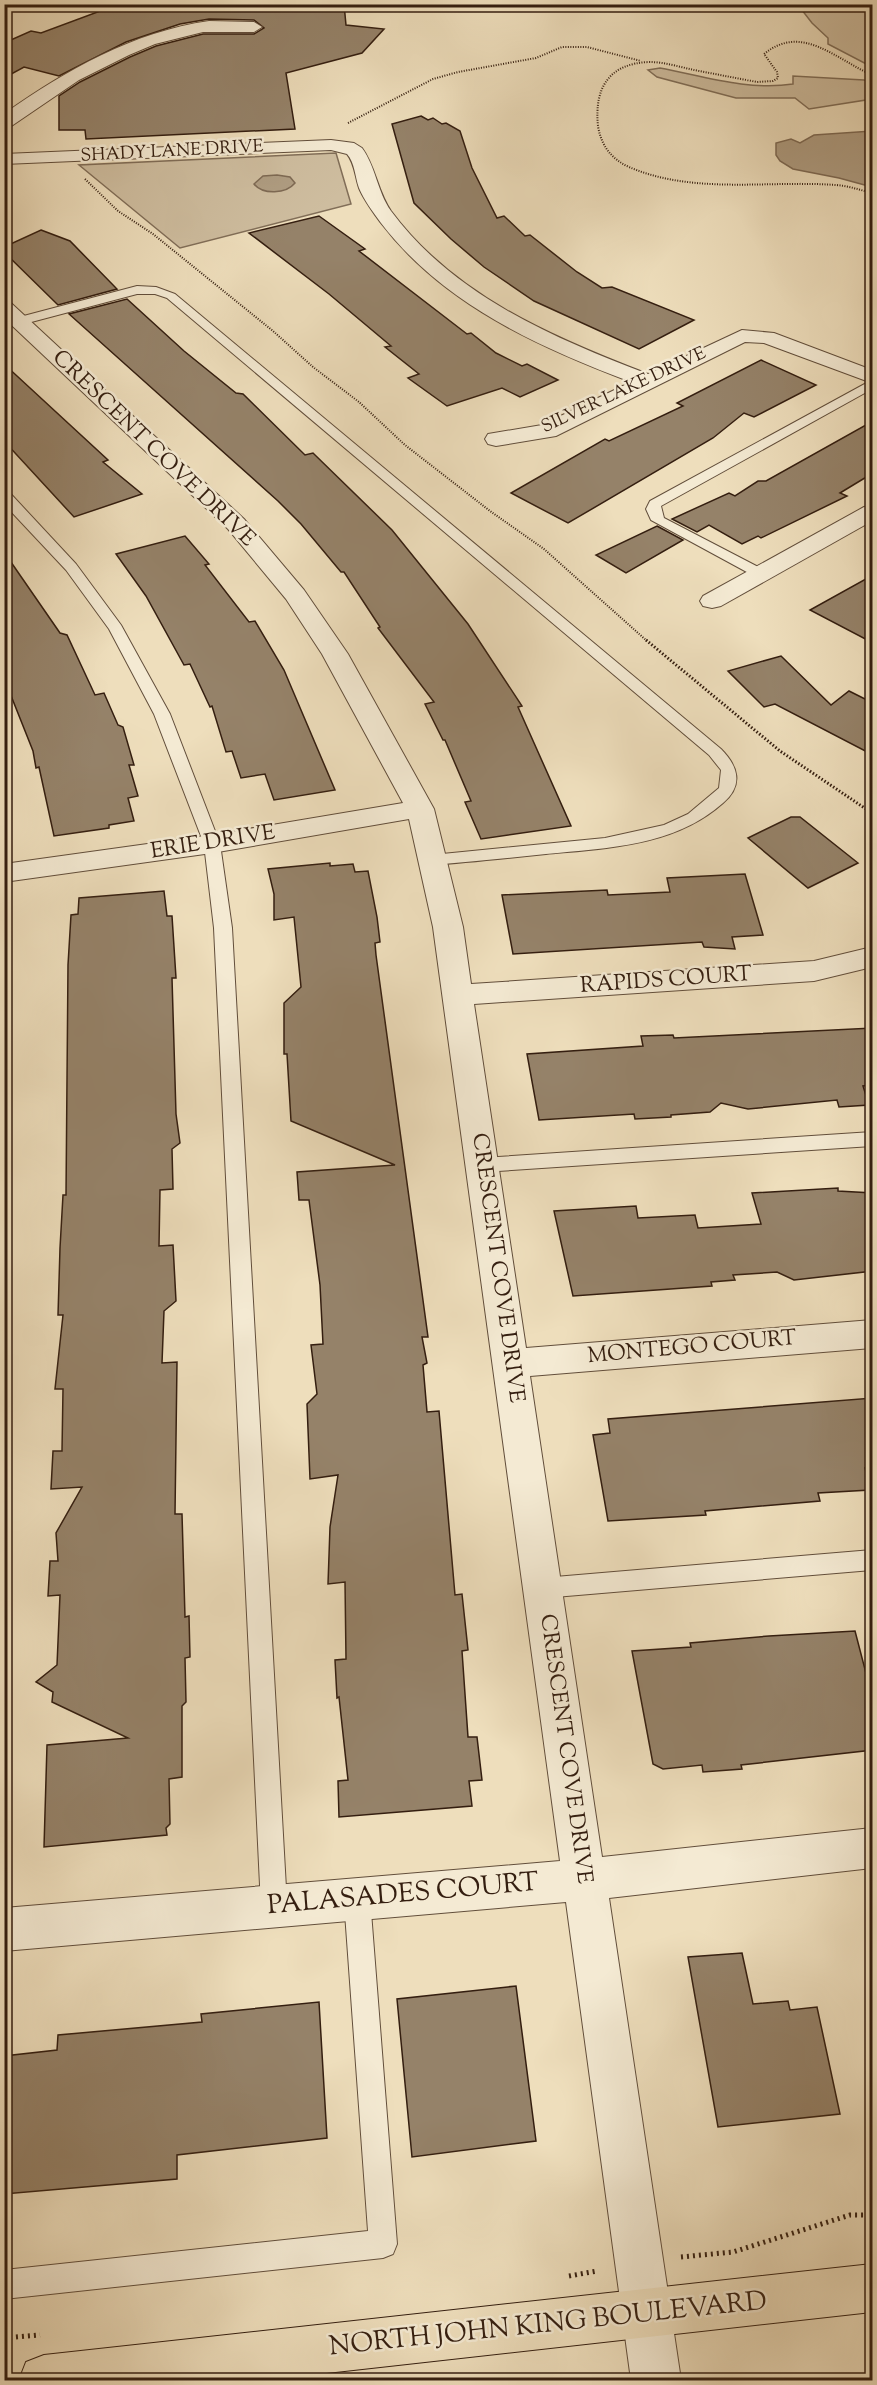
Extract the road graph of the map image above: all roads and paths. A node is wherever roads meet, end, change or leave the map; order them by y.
1 (254, 27) dead end
2 (645, 62) junction
3 (873, 75) edge
4 (4, 123) edge
5 (341, 136) junction
6 (66, 157) junction
7 (4, 159) edge
8 (873, 193) edge
9 (12, 314) edge
10 (873, 377) edge
11 (649, 382) junction
12 (873, 384) edge
13 (496, 440) dead end
14 (4, 495) edge
15 (873, 512) edge
16 (761, 574) junction
17 (712, 601) dead end
18 (420, 809) junction
19 (873, 813) edge
20 (212, 844) junction
21 (432, 860) junction
22 (4, 873) edge
23 (873, 957) edge
24 (458, 995) junction
25 (873, 1139) edge
26 (482, 1165) junction
27 (873, 1334) edge
28 (511, 1363) junction
29 (873, 1560) edge
30 (543, 1588) junction
31 (873, 1848) edge
32 (583, 1880) junction
33 (357, 1899) junction
34 (274, 1906) junction
35 (4, 1930) edge
36 (873, 2215) edge
37 (638, 2263) junction
38 (565, 2277) dead end
39 (4, 2285) edge
40 (873, 2288) edge
41 (646, 2314) junction
42 (52, 2333) dead end
43 (4, 2338) edge
44 (44, 2380) edge
45 (656, 2380) edge

1 - 4 street
2 - 3 path
2 - 5 path
2 - 8 path
5 - 6 street, SHADY LANE DRIVE
5 - 11 street
6 - 7 street, SHADY LANE DRIVE
6 - 19 path
9 - 18 street, CRESCENT COVE DRIVE
9 - 21 lane
10 - 11 street, SILVER LAKE DRIVE
11 - 13 street, SILVER LAKE DRIVE
12 - 16 lane
14 - 20 lane
15 - 16 street
16 - 17 street
18 - 20 street, ERIE DRIVE
18 - 21 street, CRESCENT COVE DRIVE
20 - 22 street, ERIE DRIVE
20 - 34 lane
21 - 24 street, CRESCENT COVE DRIVE
23 - 24 street, RAPIDS COURT
24 - 26 street, CRESCENT COVE DRIVE
25 - 26 lane
26 - 28 street, CRESCENT COVE DRIVE
27 - 28 street, MONTEGO COURT
28 - 30 street, CRESCENT COVE DRIVE
29 - 30 lane
30 - 32 street, CRESCENT COVE DRIVE
31 - 32 street, PALASADES COURT
32 - 33 street, PALASADES COURT
32 - 37 street, CRESCENT COVE DRIVE
33 - 34 street, PALASADES COURT
33 - 39 lane
34 - 35 street, PALASADES COURT
36 - 37 path
37 - 38 path
37 - 41 street, CRESCENT COVE DRIVE
40 - 41 main road, NORTH JOHN KING BOULEVARD
41 - 44 main road, NORTH JOHN KING BOULEVARD
41 - 45 street, CRESCENT COVE DRIVE
42 - 43 path

